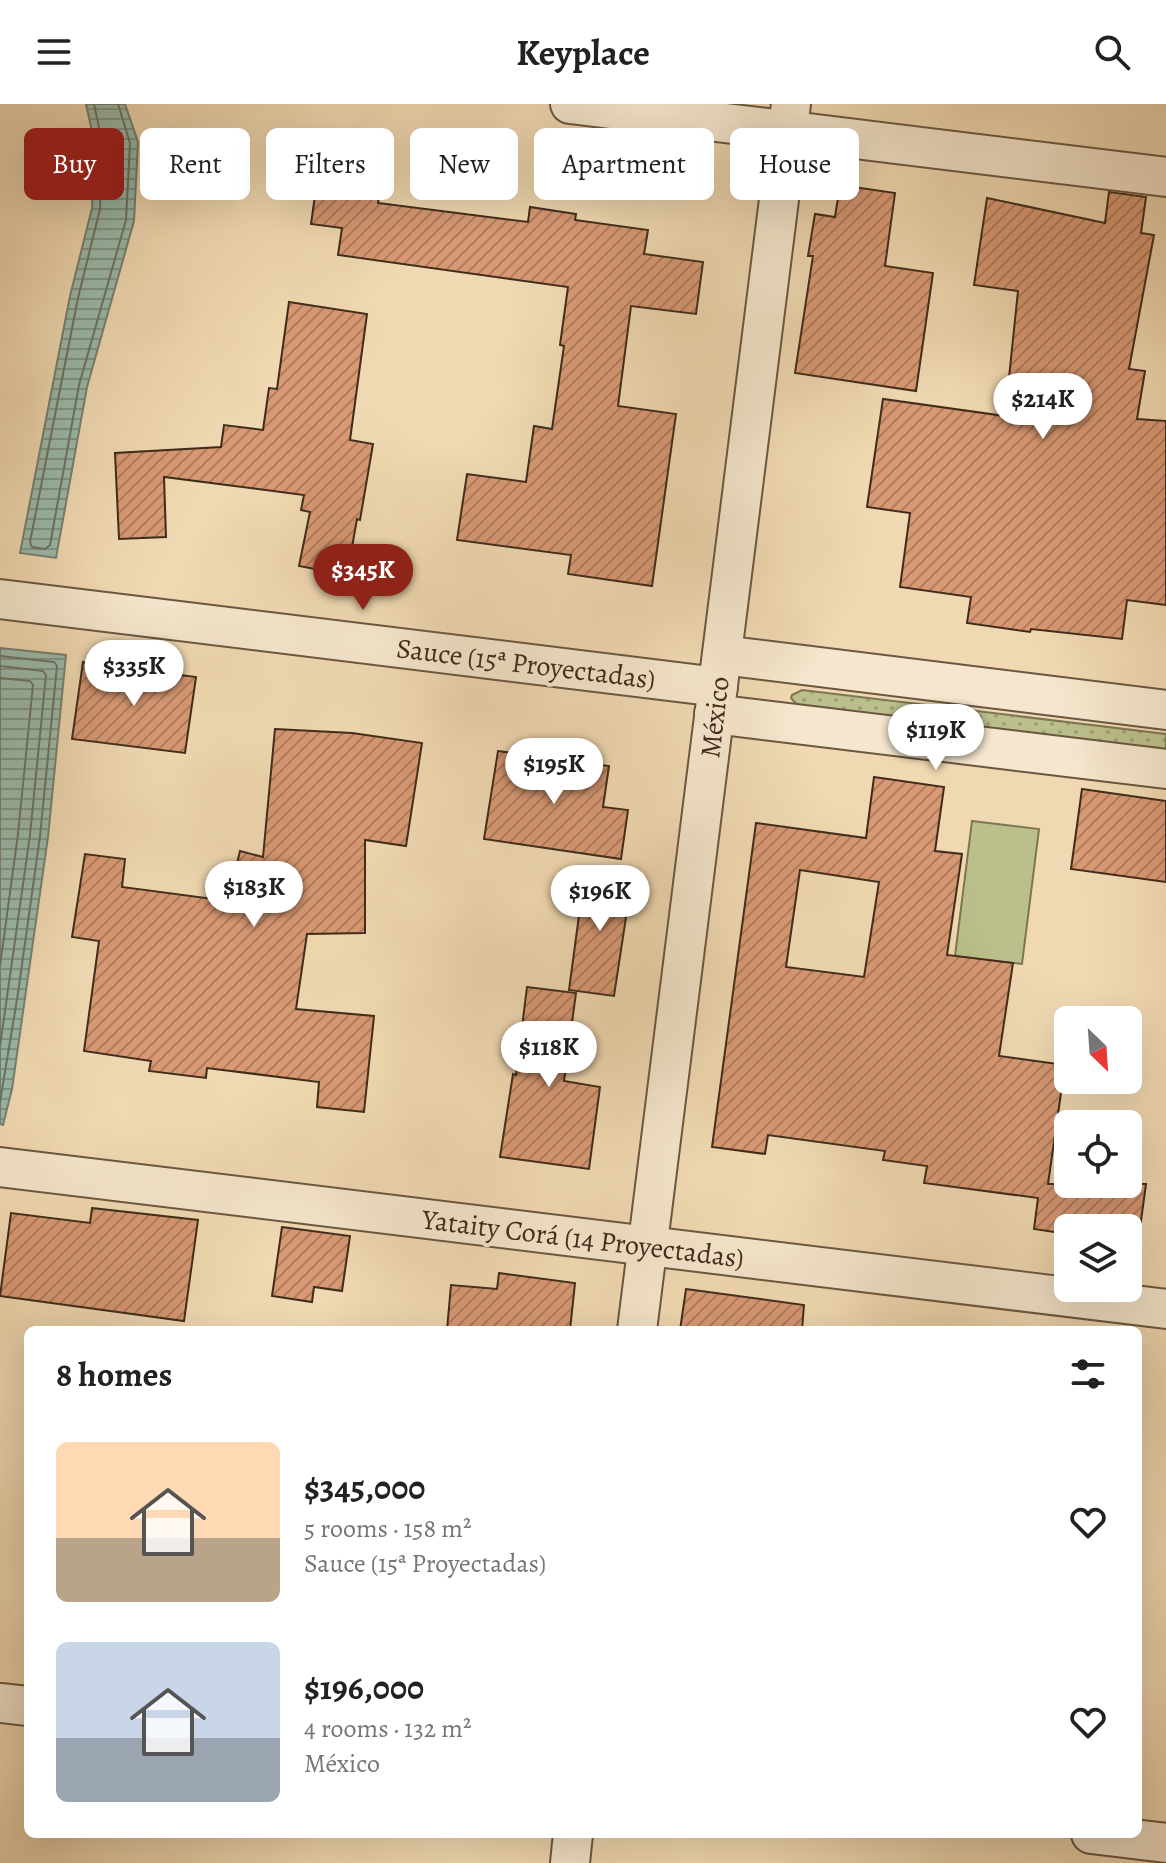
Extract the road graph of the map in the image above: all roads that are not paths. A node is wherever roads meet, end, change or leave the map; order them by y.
1 (570, 104) edge
2 (789, 117) edge
3 (1166, 177) edge
4 (0, 599) edge
5 (718, 685) junction
6 (1166, 710) edge
7 (1166, 769) edge
8 (0, 1167) edge
9 (648, 1246) junction
10 (1166, 1309) edge
11 (638, 1326) edge
12 (0, 1703) edge
13 (24, 1706) edge
14 (573, 1838) edge
15 (1124, 1838) edge
16 (1166, 1843) edge
17 (570, 1863) edge

1 - 2 street
2 - 3 street
2 - 5 street, México
4 - 5 street, Sauce (15ª Proyectadas)
5 - 6 street, Sauce (15ª Proyectadas)
5 - 7 street, Sauce (15ª Proyectadas)
5 - 9 street, México
8 - 9 street, Yataity Corá (14 Proyectadas)
9 - 10 street, Yataity Corá (14 Proyectadas)
9 - 11 street, México
12 - 13 street
14 - 17 street
15 - 16 street

